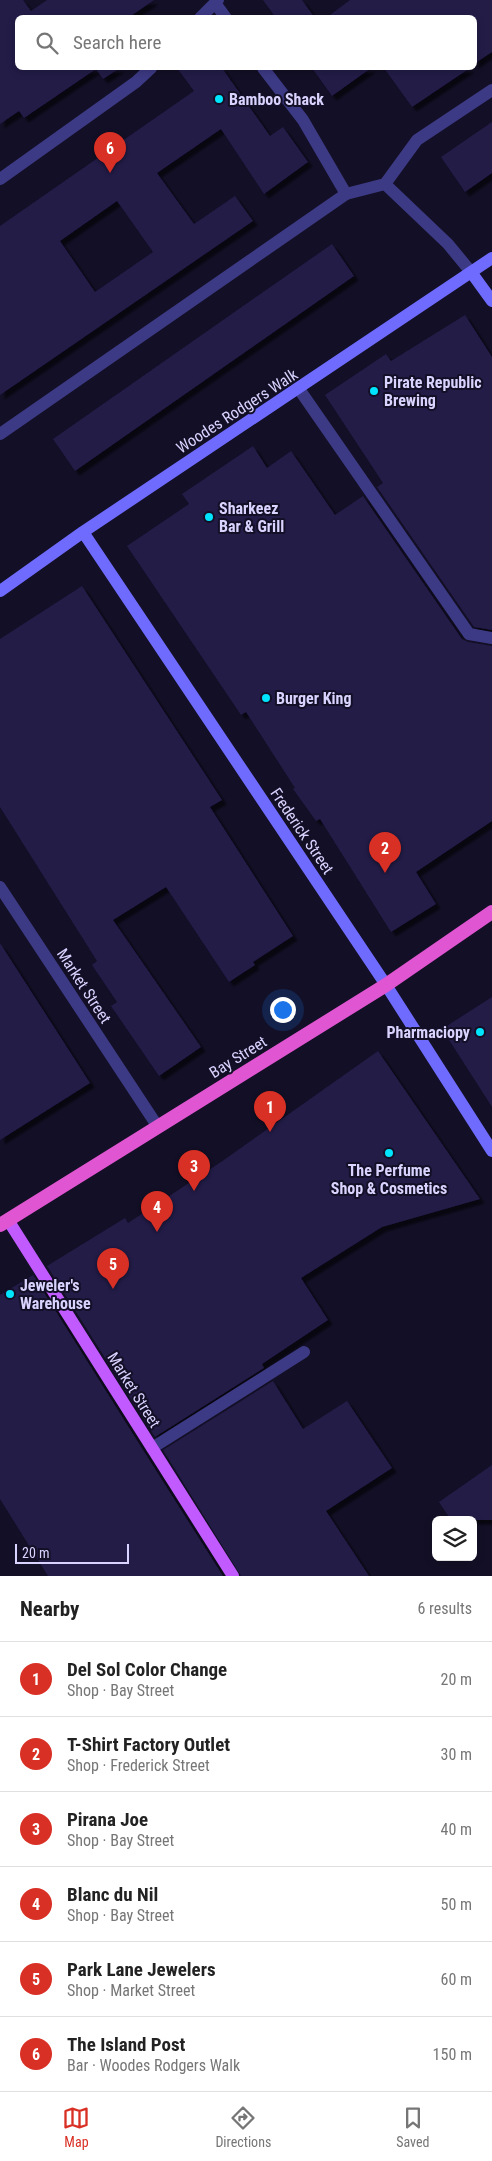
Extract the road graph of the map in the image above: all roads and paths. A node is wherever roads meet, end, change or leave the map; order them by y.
1 (216, 2) edge
2 (203, 15) edge
3 (224, 15) edge
4 (149, 70) edge
5 (265, 70) edge
6 (492, 90) edge
7 (0, 179) edge
8 (385, 184) junction
9 (346, 194) junction
10 (492, 258) edge
11 (471, 272) junction
12 (492, 301) edge
13 (299, 389) junction
14 (0, 434) edge
15 (83, 532) junction
16 (0, 591) edge
17 (492, 638) edge
18 (0, 887) edge
19 (492, 912) edge
20 (386, 986) junction
21 (158, 1127) junction
22 (492, 1151) edge
23 (4, 1223) edge
24 (304, 1352) dead end
25 (152, 1448) junction
26 (233, 1576) edge

1 - 2 street
1 - 3 street
4 - 7 street
5 - 9 street
6 - 8 street
8 - 9 street
8 - 11 street
9 - 14 street
10 - 11 main road, Woodes Rodgers Walk
11 - 12 main road
11 - 13 main road, Woodes Rodgers Walk
13 - 15 main road, Woodes Rodgers Walk
13 - 17 street
15 - 16 main road, Woodes Rodgers Walk
15 - 20 main road, Frederick Street
18 - 21 street, Market Street
19 - 20 highway, Bay Street
20 - 21 highway, Bay Street
20 - 22 main road, Frederick Street
21 - 23 highway, Bay Street
23 - 25 main road, Market Street
24 - 25 street
25 - 26 main road, Market Street

